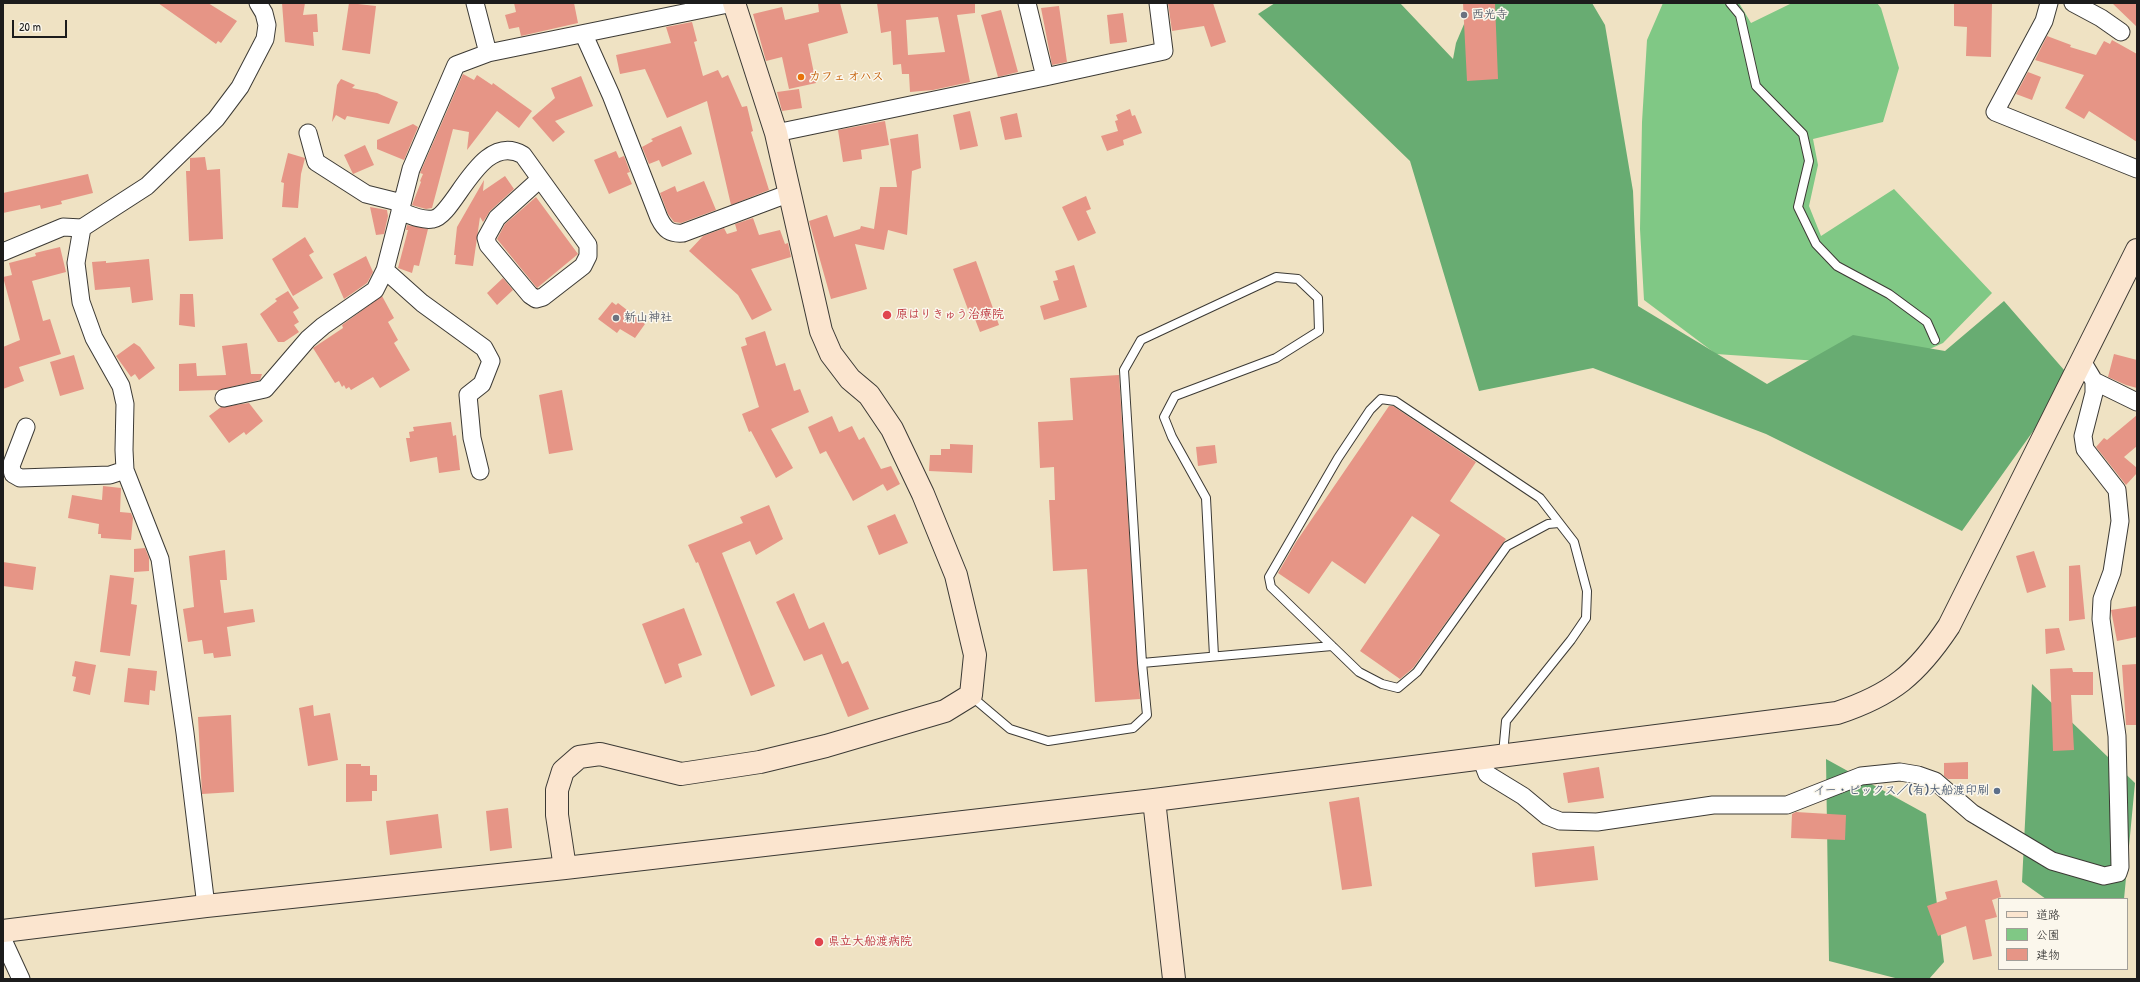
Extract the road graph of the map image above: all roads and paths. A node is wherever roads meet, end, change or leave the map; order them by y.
1 (258, 3) edge
2 (475, 3) edge
3 (733, 3) edge
4 (1026, 3) edge
5 (1158, 3) edge
6 (1730, 3) edge
7 (2049, 3) edge
8 (2073, 3) edge
9 (2121, 32) dead end
10 (584, 35) junction
11 (488, 53) junction
12 (1045, 77) junction
13 (308, 132) dead end
14 (776, 133) junction
15 (2137, 169) edge
16 (540, 179) junction
17 (790, 193) junction
18 (401, 207) junction
19 (82, 228) junction
20 (2137, 250) edge
21 (3, 252) edge
22 (385, 270) junction
23 (1935, 340) dead end
24 (2082, 361) junction
25 (2094, 381) junction
26 (224, 398) dead end
27 (2137, 402) edge
28 (26, 427) dead end
29 (125, 470) junction
30 (480, 471) dead end
31 (1559, 523) junction
32 (1332, 646) junction
33 (1214, 656) junction
34 (1142, 663) junction
35 (971, 695) junction
36 (1492, 756) junction
37 (1154, 800) junction
38 (565, 868) junction
39 (206, 906) junction
40 (3, 931) edge
41 (3, 940) edge
42 (21, 979) edge
43 (1174, 979) edge

1 - 19 street
2 - 11 street
3 - 10 street
3 - 14 street
4 - 12 street
5 - 12 street
6 - 23 lane
7 - 15 street
8 - 9 street
10 - 11 street
10 - 17 street
11 - 18 street
12 - 14 street
13 - 18 street
14 - 17 street
16 - 16 street
16 - 18 street
17 - 35 street
18 - 22 street
19 - 21 street
19 - 29 street
20 - 24 street
22 - 26 street
22 - 30 street
24 - 25 street
24 - 36 street
25 - 27 street
25 - 36 street
28 - 29 street
29 - 39 street
31 - 32 lane
31 - 32 lane
31 - 36 lane
32 - 33 lane
33 - 34 lane
33 - 34 lane
34 - 35 lane
35 - 38 street
36 - 37 street
37 - 38 street
37 - 43 street
38 - 39 street
39 - 40 street
41 - 42 street

